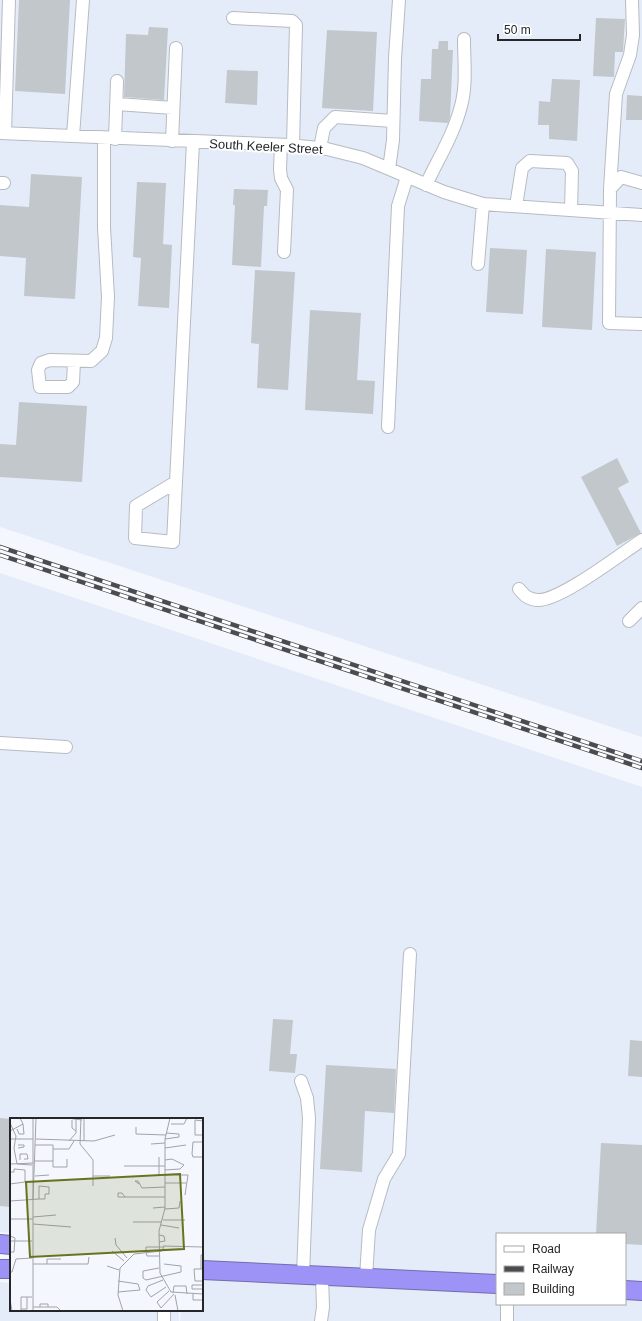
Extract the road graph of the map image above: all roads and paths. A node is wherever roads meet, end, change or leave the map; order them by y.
1 (9, 0) edge
2 (83, 0) edge
3 (399, 0) edge
4 (632, 0) edge
5 (233, 18) dead end
6 (464, 39) dead end
7 (176, 48) dead end
8 (118, 81) dead end
9 (117, 104) junction
10 (173, 108) junction
11 (393, 121) junction
12 (2, 133) edge
13 (73, 136) junction
14 (110, 138) junction
15 (172, 141) junction
16 (193, 142) junction
17 (287, 145) junction
18 (320, 148) junction
19 (389, 169) junction
20 (407, 177) junction
21 (642, 183) edge
22 (426, 185) junction
23 (610, 189) junction
24 (484, 204) junction
25 (516, 206) junction
26 (571, 210) junction
27 (610, 212) junction
28 (642, 215) edge
29 (284, 252) dead end
30 (478, 264) dead end
31 (642, 324) edge
32 (74, 362) dead end
33 (388, 427) dead end
34 (176, 482) junction
35 (642, 540) edge
36 (520, 589) dead end
37 (642, 608) edge
38 (629, 621) dead end
39 (0, 743) edge
40 (66, 747) dead end
41 (410, 954) dead end
42 (301, 1081) dead end
43 (0, 1244) edge
44 (10, 1245) edge
45 (0, 1269) edge
46 (10, 1270) edge
47 (203, 1270) edge
48 (302, 1275) junction
49 (322, 1276) junction
50 (366, 1277) junction
51 (496, 1284) edge
52 (626, 1290) edge
53 (642, 1291) edge
54 (508, 1305) edge
55 (321, 1321) edge
56 (507, 1321) edge

1 - 12 street
2 - 13 street
3 - 11 street
4 - 23 street
5 - 17 street
6 - 22 street
7 - 10 street
8 - 9 street
9 - 10 street
9 - 14 street
10 - 15 street
11 - 18 street
11 - 19 street
12 - 13 street, South Keeler Street
13 - 14 street, South Keeler Street
14 - 15 street, South Keeler Street
14 - 32 street
15 - 16 street, South Keeler Street
16 - 17 street, South Keeler Street
16 - 34 street
17 - 18 street, South Keeler Street
17 - 29 street
18 - 19 street, South Keeler Street
19 - 20 street, South Keeler Street
20 - 22 street, South Keeler Street
20 - 33 street
21 - 23 street
22 - 24 street, South Keeler Street
23 - 27 street
24 - 25 street, South Keeler Street
24 - 30 street
25 - 26 street, South Keeler Street
25 - 26 street
26 - 27 street, South Keeler Street
27 - 28 street, South Keeler Street
27 - 31 street
34 - 34 street
35 - 36 street
37 - 38 street
39 - 40 street
41 - 50 street
42 - 48 street
43 - 44 highway
45 - 46 highway
47 - 48 highway
48 - 49 highway
49 - 50 highway
49 - 55 street
50 - 51 highway
52 - 53 highway
54 - 56 street

